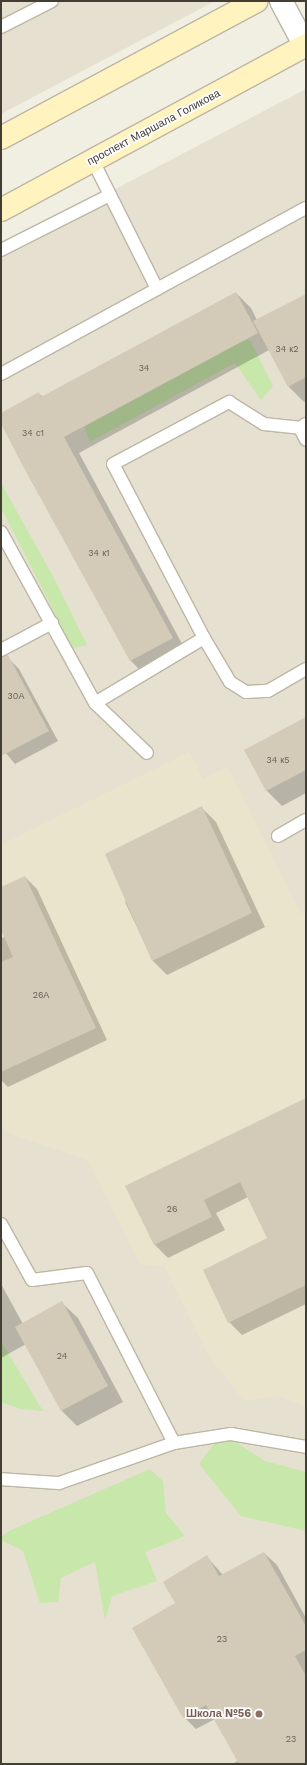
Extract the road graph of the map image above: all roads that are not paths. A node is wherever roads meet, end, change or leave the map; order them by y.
1 (52, 1) edge
2 (257, 1) edge
3 (281, 1) edge
4 (1, 27) edge
5 (305, 46) edge
6 (1, 138) edge
7 (93, 161) junction
8 (110, 195) junction
9 (306, 208) edge
10 (1, 210) edge
11 (1, 250) edge
12 (157, 289) junction
13 (1, 374) edge
14 (303, 426) edge
15 (306, 440) edge
16 (1, 532) edge
17 (52, 623) junction
18 (204, 638) junction
19 (1, 650) edge
20 (306, 669) edge
21 (95, 703) junction
22 (147, 753) dead end
23 (306, 820) edge
24 (278, 836) dead end
25 (1, 1224) edge
26 (174, 1442) junction
27 (306, 1447) edge
28 (1, 1479) edge

1 - 4 lane
2 - 6 main road
3 - 5 street
5 - 7 main road, проспект Маршала Голикова
7 - 8 lane
7 - 10 main road, проспект Маршала Голикова
8 - 11 lane
8 - 12 lane
9 - 12 lane
12 - 13 lane
14 - 15 lane
14 - 18 lane
16 - 17 lane
17 - 19 lane
17 - 21 lane
18 - 20 lane
18 - 21 lane
21 - 22 lane
23 - 24 lane
25 - 26 lane
26 - 27 lane
26 - 28 lane

